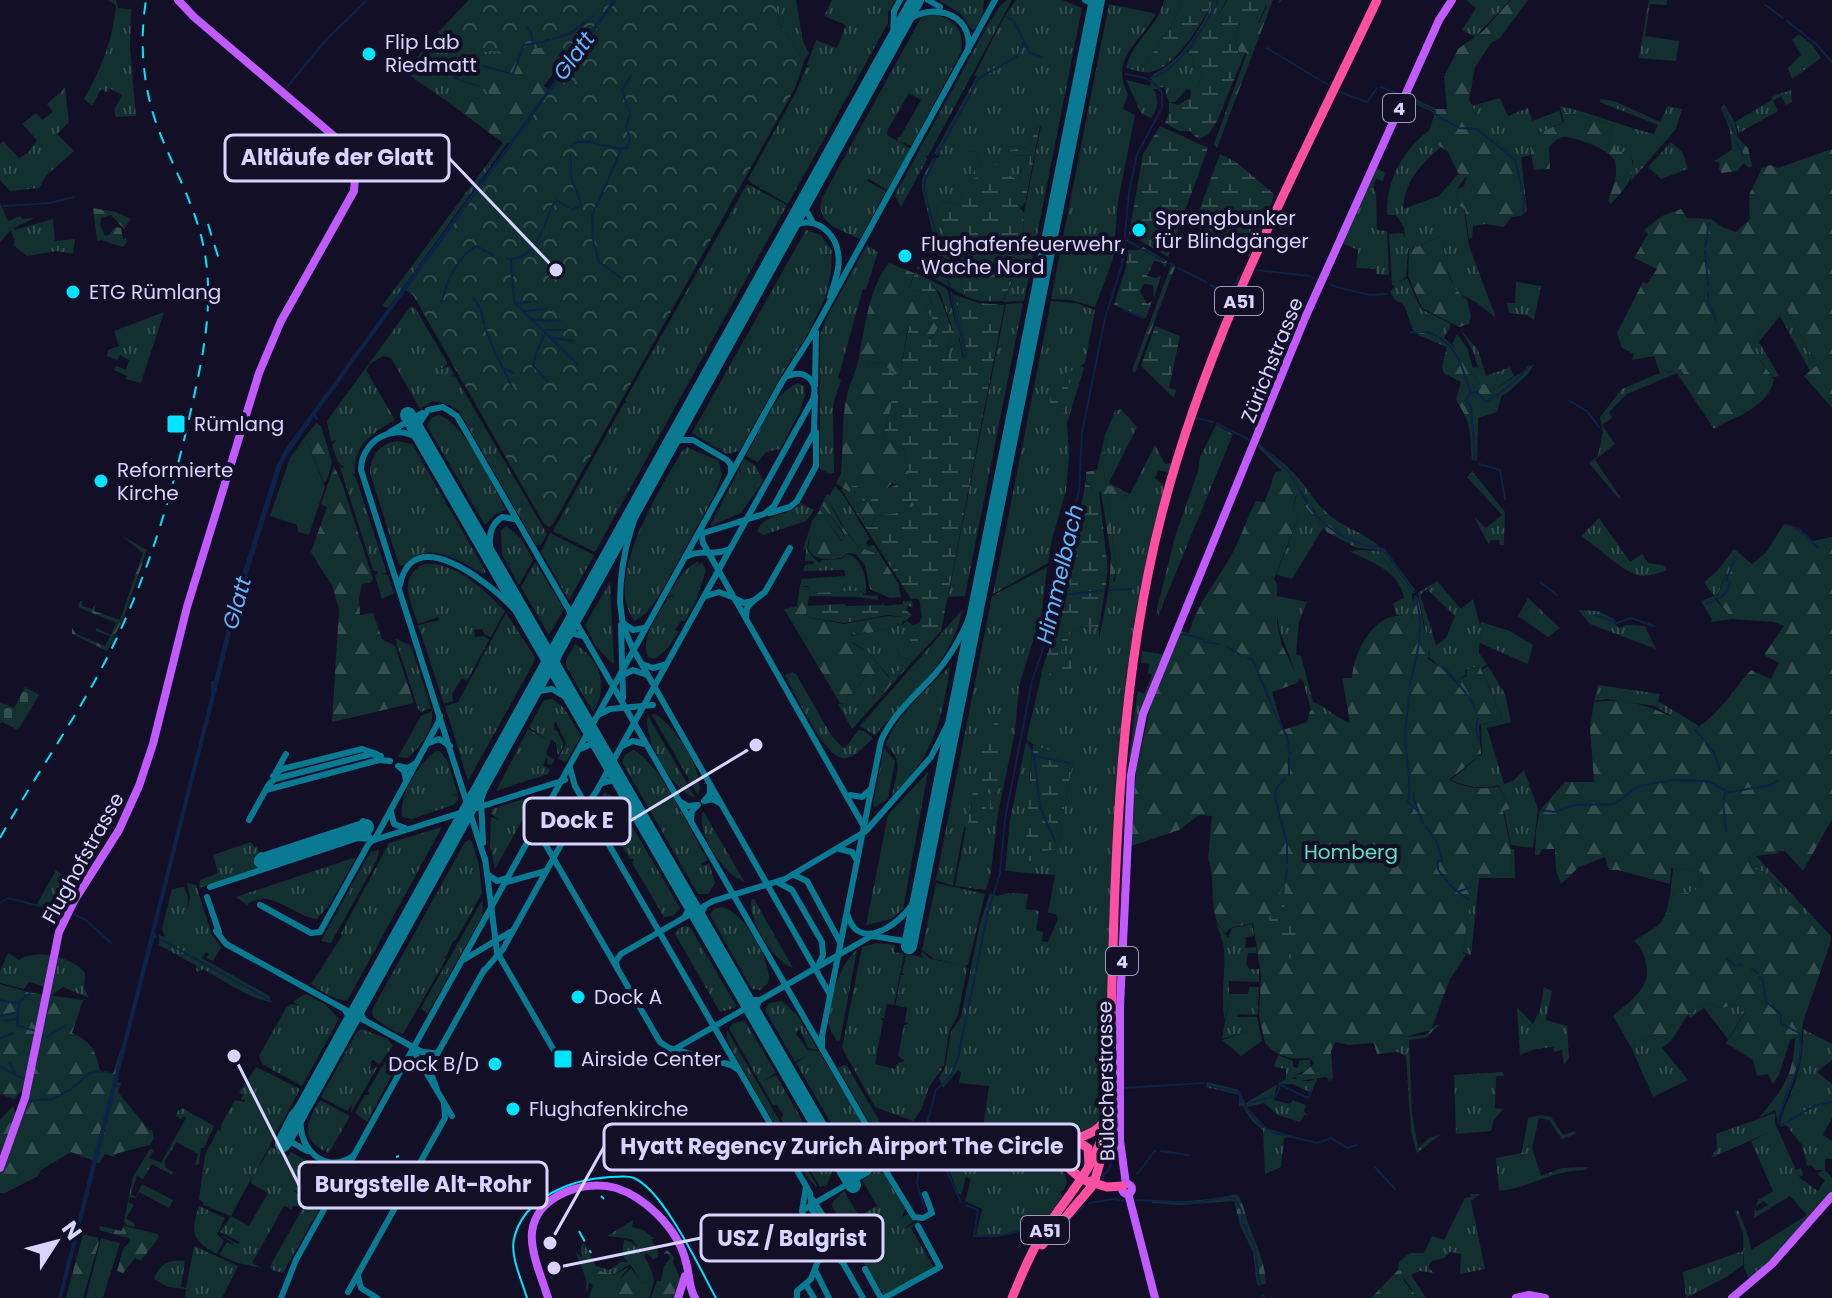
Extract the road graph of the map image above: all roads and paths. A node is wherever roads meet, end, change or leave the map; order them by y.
1 (178, 0) edge
2 (1378, 0) edge
3 (1452, 0) edge
4 (1138, 738) joint
5 (1110, 1102) junction
6 (0, 1168) edge
7 (1087, 1179) junction
8 (1125, 1189) junction
9 (1832, 1196) edge
10 (1033, 1258) junction
11 (685, 1259) junction
12 (548, 1298) edge
13 (678, 1298) edge
14 (695, 1298) edge
15 (1014, 1298) edge
16 (1155, 1298) edge
17 (1516, 1298) edge
18 (1545, 1298) edge
19 (1732, 1298) edge

1 - 6 main road, Flughofstrasse
2 - 5 highway, A51
2 - 5 highway, A51
3 - 4 main road, Zürichstrasse / 4
4 - 8 main road, Bülacherstrasse / 4
5 - 7 highway, A51
5 - 7 highway
5 - 7 highway
5 - 10 highway, A51
7 - 8 highway
7 - 10 highway
7 - 15 highway, A51
8 - 16 main road, Bülacherstrasse / 4
9 - 19 main road
10 - 15 highway, A51
11 - 12 main road
11 - 13 main road
11 - 14 main road
17 - 18 main road

